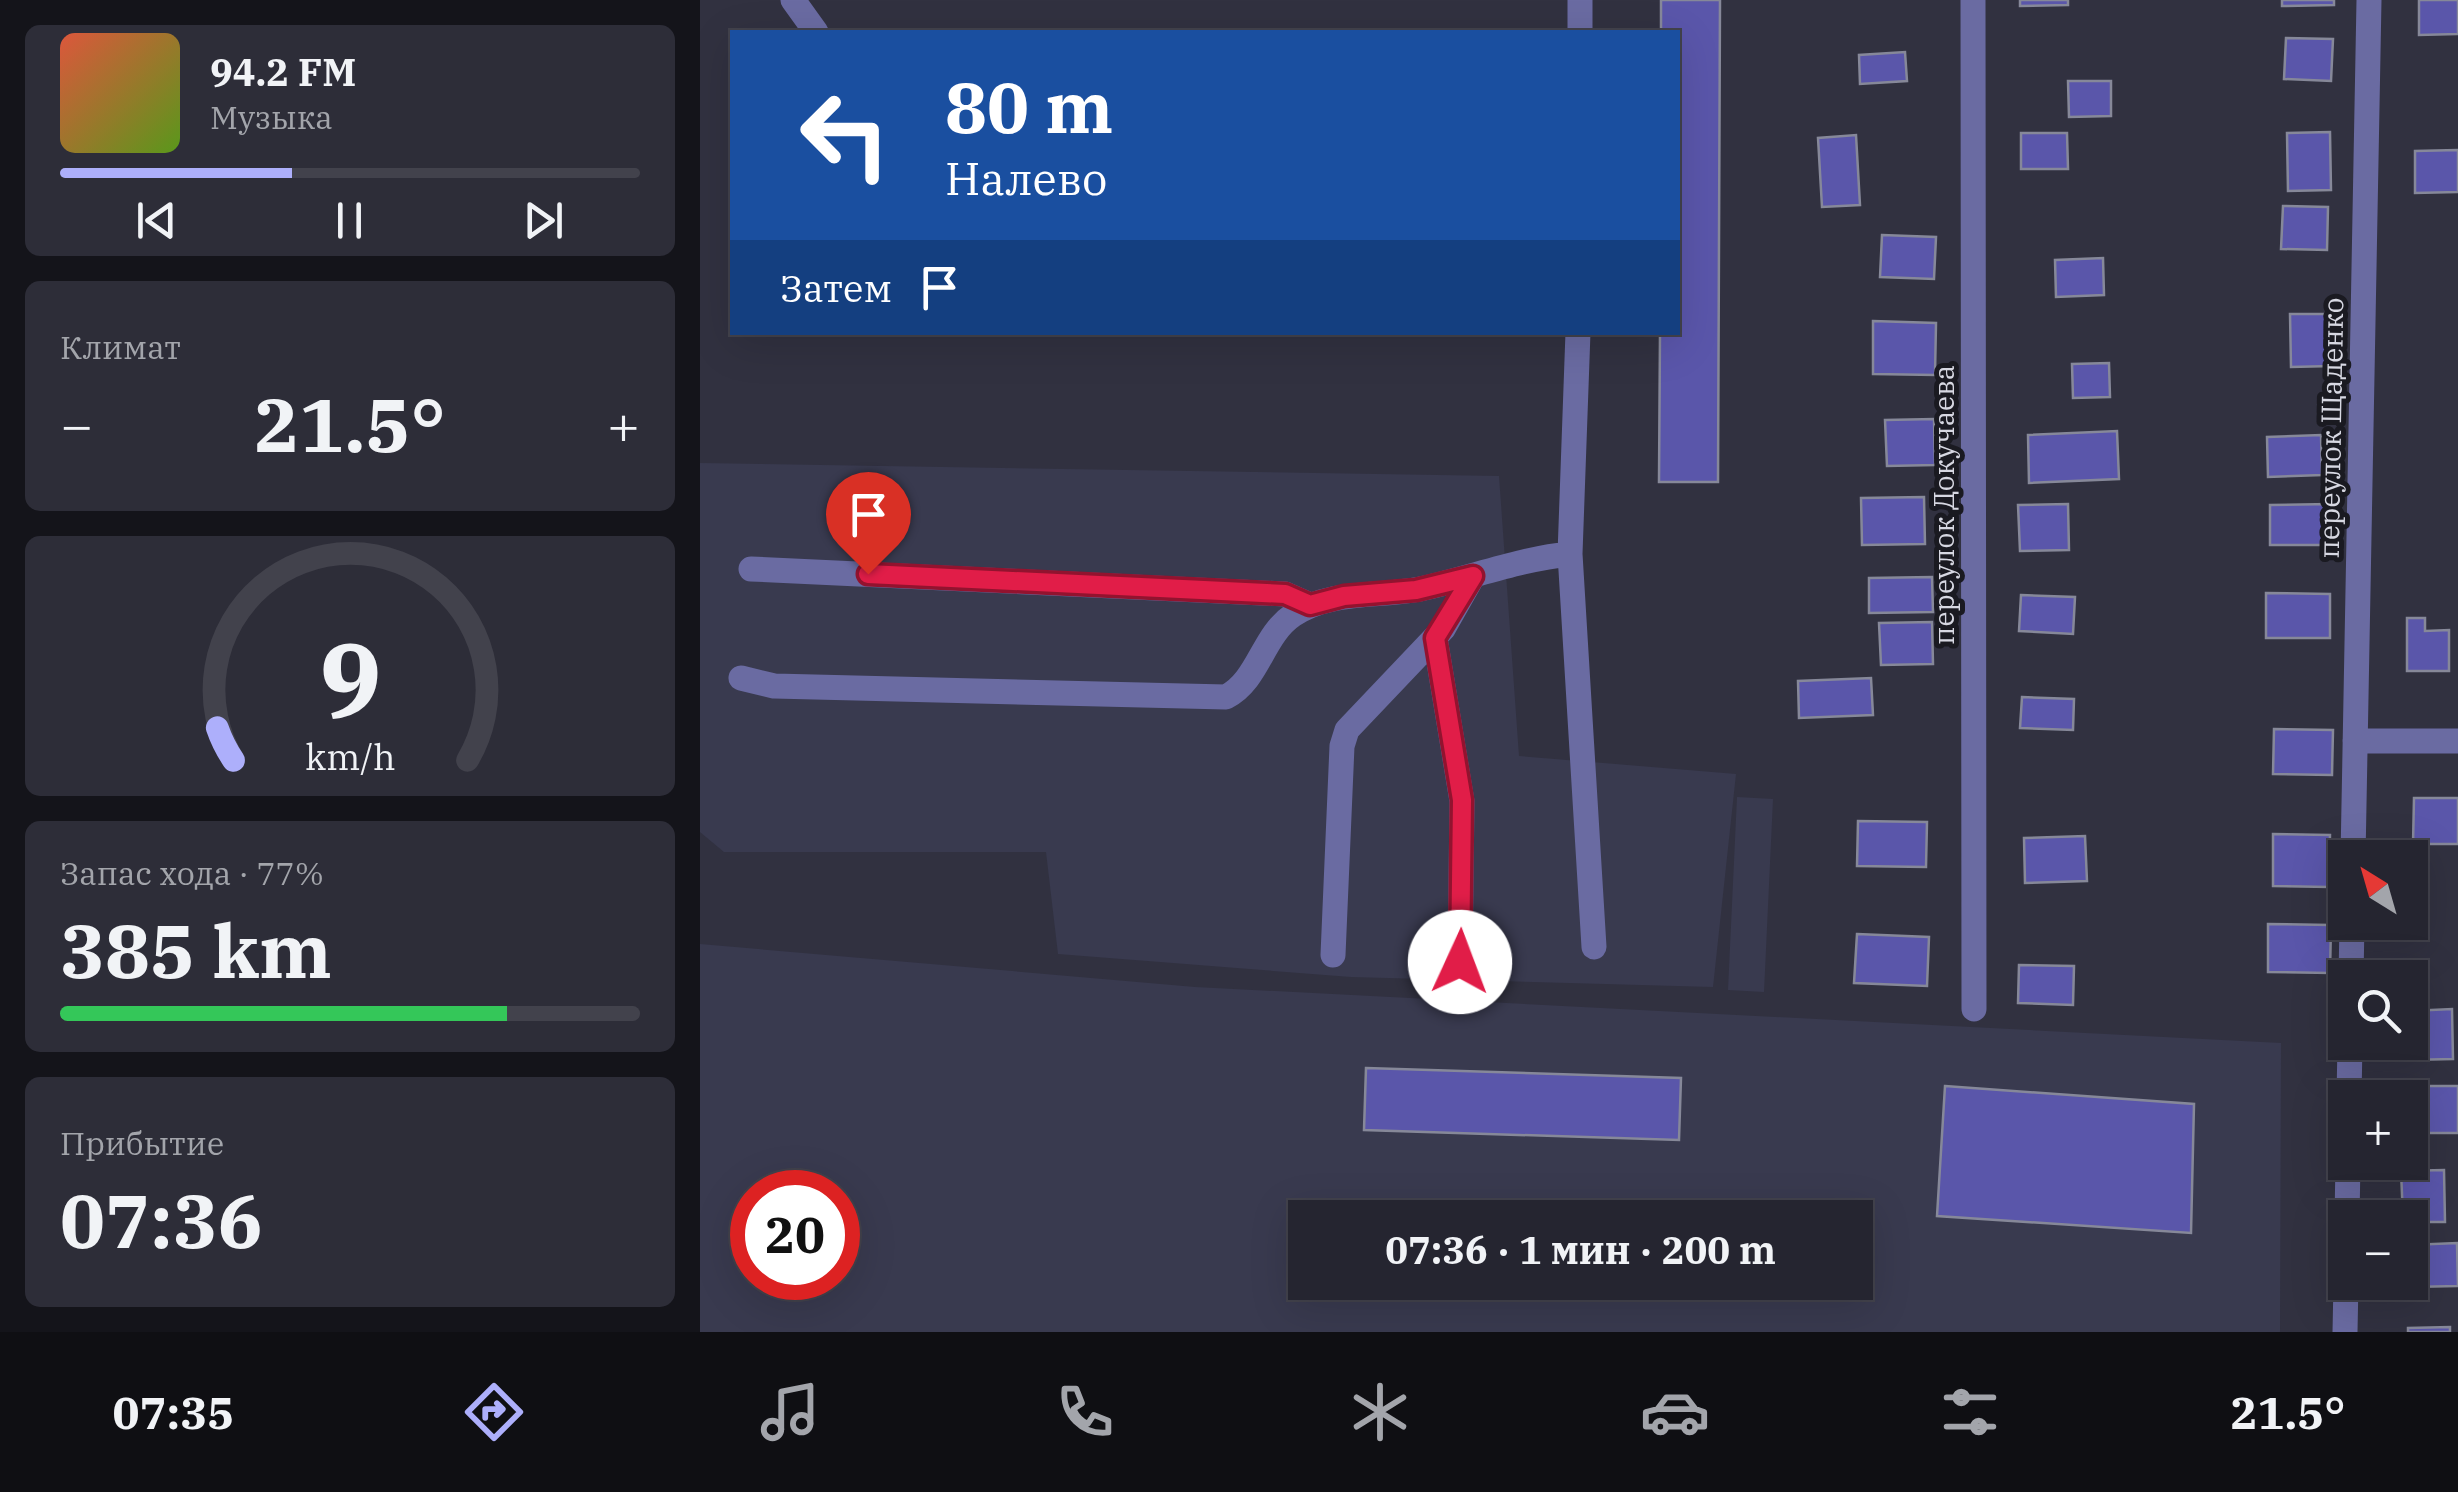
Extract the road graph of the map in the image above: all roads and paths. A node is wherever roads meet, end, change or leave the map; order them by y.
1 (793, 0) edge
2 (1580, 0) edge
3 (1973, 0) edge
4 (2369, 0) edge
5 (815, 30) edge
6 (1580, 30) edge
7 (1578, 335) edge
8 (1570, 554) junction
9 (752, 569) dead end
10 (1473, 576) junction
11 (1310, 605) junction
12 (1435, 638) junction
13 (741, 678) dead end
14 (2458, 741) edge
15 (2356, 742) junction
16 (2354, 840) edge
17 (1594, 947) dead end
18 (1333, 955) dead end
19 (1460, 962) dead end
20 (1974, 1009) dead end
21 (2346, 1300) edge
22 (2345, 1332) edge

1 - 5 street
2 - 6 street
3 - 20 street, переулок Докучаева
4 - 15 street, переулок Щаденко
7 - 8 street
8 - 10 street
8 - 17 street
9 - 11 street
10 - 11 street
10 - 12 street
11 - 13 street
12 - 18 street
12 - 19 street
14 - 15 street
15 - 16 street, переулок Щаденко
21 - 22 street

